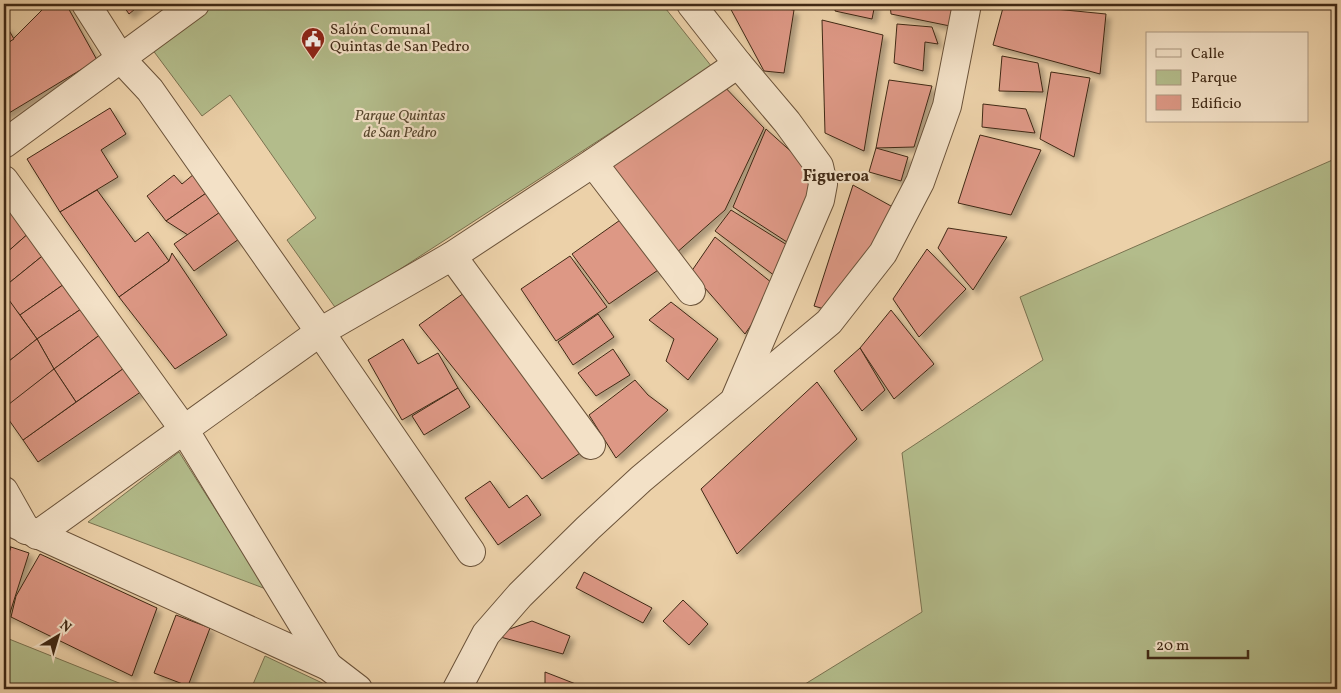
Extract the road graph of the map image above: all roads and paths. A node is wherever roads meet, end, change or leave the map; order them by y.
1 (86, 4) edge
2 (195, 4) edge
3 (691, 4) edge
4 (967, 4) edge
5 (121, 59) junction
6 (738, 64) junction
7 (4, 144) edge
8 (594, 163) junction
9 (4, 180) edge
10 (452, 256) junction
11 (691, 291) dead end
12 (320, 332) junction
13 (734, 402) junction
14 (185, 431) junction
15 (592, 445) dead end
16 (4, 491) edge
17 (22, 528) edge
18 (471, 552) dead end
19 (328, 666) junction
20 (358, 689) edge
21 (457, 689) edge

1 - 5 street
2 - 5 street
3 - 6 street
4 - 13 street
5 - 7 street
5 - 12 street
6 - 8 street
6 - 13 street
8 - 10 street
8 - 11 street
9 - 14 street
10 - 12 street
10 - 15 street
12 - 14 street
12 - 18 street
13 - 21 street
14 - 17 street
14 - 19 street
16 - 17 street
17 - 19 street
19 - 20 street

